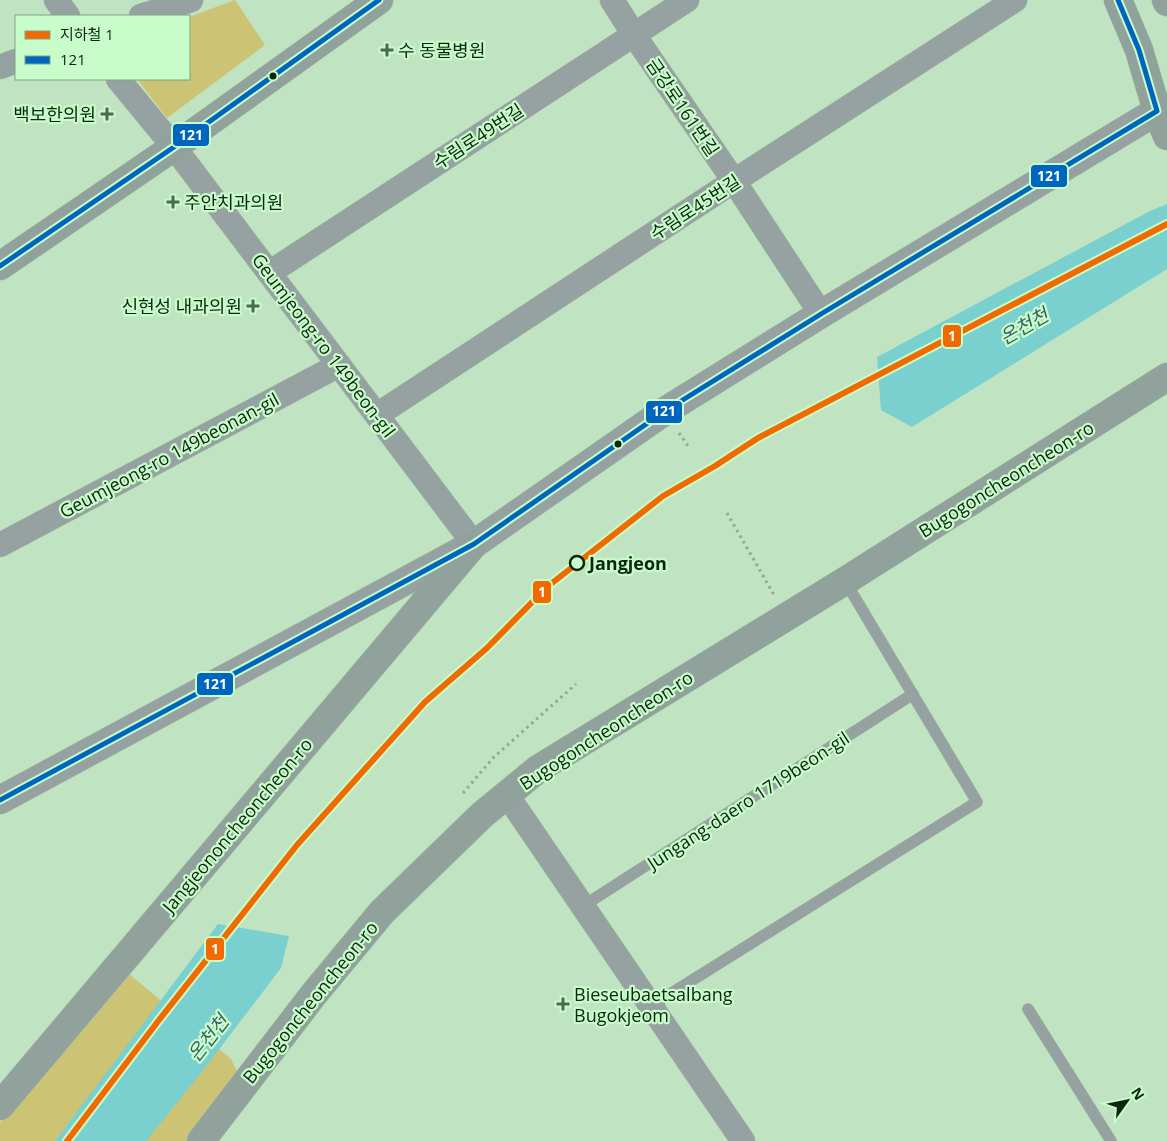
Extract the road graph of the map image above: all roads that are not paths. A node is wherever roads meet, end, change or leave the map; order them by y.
1 (56, 0) edge
2 (191, 0) edge
3 (379, 0) edge
4 (612, 0) edge
5 (687, 0) edge
6 (1015, 0) edge
7 (1118, 0) edge
8 (67, 15) edge
9 (144, 15) edge
10 (634, 35) junction
11 (15, 61) edge
12 (0, 67) edge
13 (119, 80) edge
14 (1162, 108) edge
15 (1167, 136) edge
16 (174, 146) junction
17 (734, 181) junction
18 (0, 266) edge
19 (269, 273) junction
20 (821, 314) junction
21 (339, 365) junction
22 (1167, 376) edge
23 (376, 415) junction
24 (474, 544) junction
25 (0, 546) edge
26 (845, 580) junction
27 (913, 694) junction
28 (507, 795) junction
29 (0, 800) edge
30 (583, 906) junction
31 (651, 1006) junction
32 (1028, 1008) dead end
33 (0, 1106) edge
34 (201, 1141) edge
35 (743, 1141) edge
36 (1111, 1141) edge

1 - 8 street
2 - 9 street
3 - 16 main road
4 - 10 street, 금강로161번길
5 - 10 street, 수림로49번길
6 - 17 street, 수림로45번길
7 - 14 main road
10 - 17 street, 금강로161번길
10 - 19 street, 수림로49번길
11 - 12 street
13 - 16 street, Geumjeong-ro 149beon-gil
14 - 15 main road
14 - 20 street
16 - 18 main road
16 - 19 street, Geumjeong-ro 149beon-gil
17 - 20 street, 금강로161번길
17 - 23 street, 수림로45번길
19 - 21 street, Geumjeong-ro 149beon-gil
20 - 24 street
21 - 23 street, Geumjeong-ro 149beon-gil
21 - 25 street, Geumjeong-ro 149beonan-gil
22 - 26 main road, Bugogoncheoncheon-ro
23 - 24 street, Geumjeong-ro 149beon-gil
24 - 29 street
24 - 33 main road, Jangjeononcheoncheon-ro
26 - 27 lane
26 - 28 main road, Bugogoncheoncheon-ro
27 - 30 lane, Jungang-daero 1719beon-gil
27 - 31 lane
28 - 30 street
28 - 34 main road, Bugogoncheoncheon-ro
30 - 31 street
31 - 35 street
32 - 36 lane

